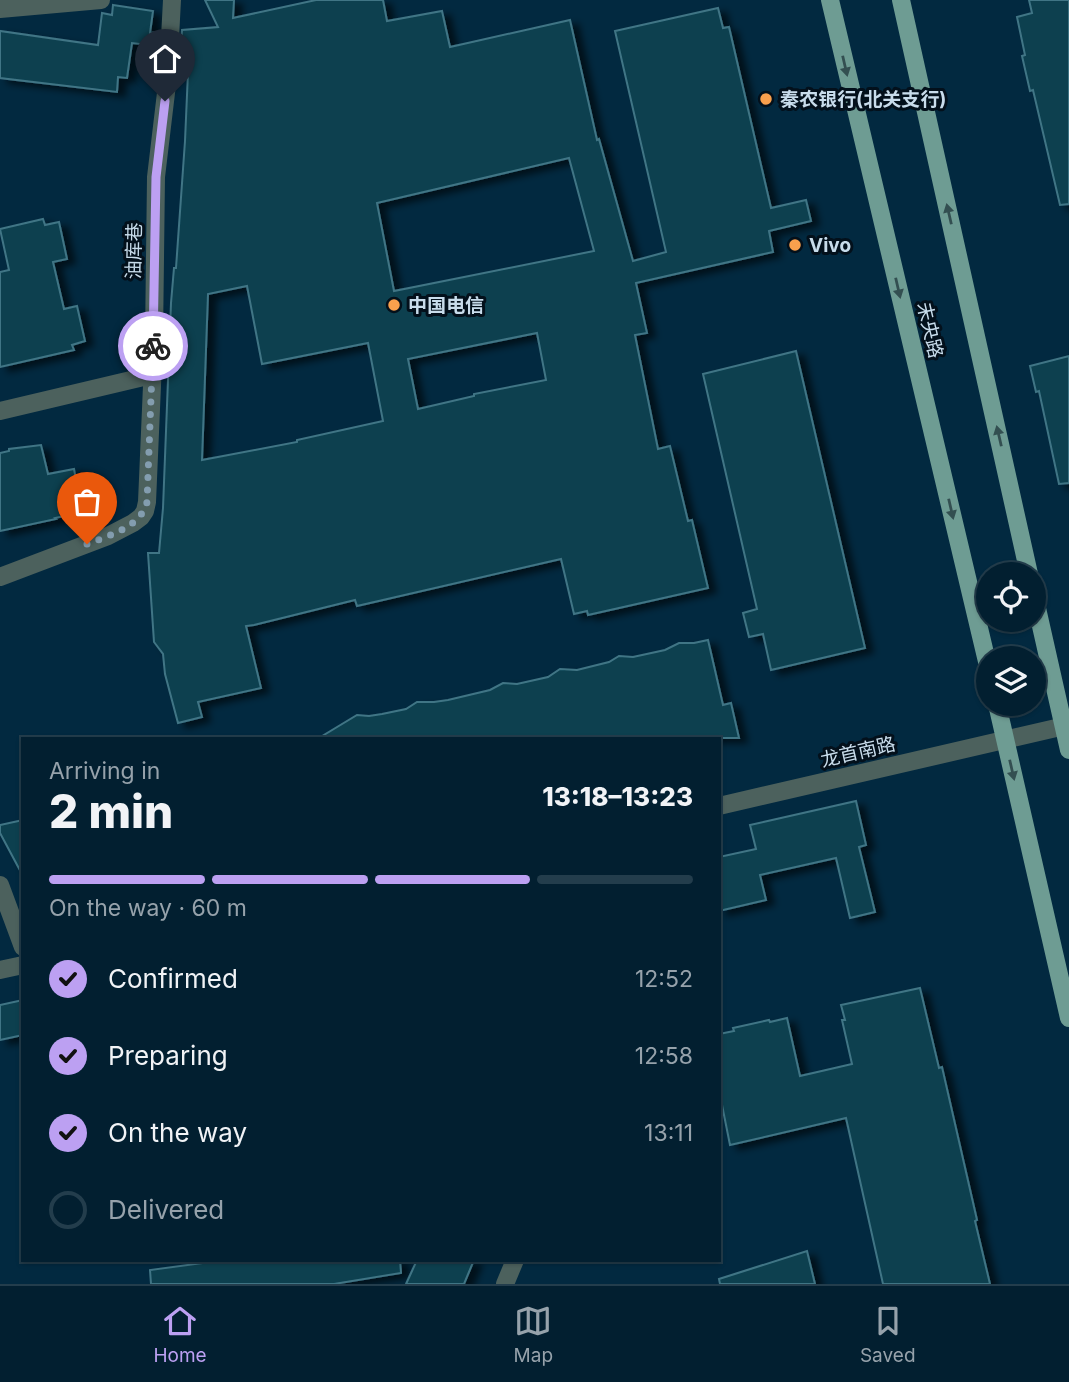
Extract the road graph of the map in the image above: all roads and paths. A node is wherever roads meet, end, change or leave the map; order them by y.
1 (102, 0) edge
2 (172, 0) edge
3 (830, 0) edge
4 (901, 0) edge
5 (0, 9) edge
6 (152, 375) junction
7 (0, 411) edge
8 (1027, 562) edge
9 (0, 577) edge
10 (1043, 632) edge
11 (983, 646) edge
12 (1000, 716) edge
13 (1066, 725) edge
14 (1005, 739) junction
15 (1069, 750) edge
16 (721, 806) edge
17 (0, 885) edge
18 (21, 942) edge
19 (21, 966) edge
20 (0, 971) edge
21 (1069, 1018) edge
22 (514, 1262) edge
23 (505, 1284) edge

1 - 5 street
2 - 6 street, 油库巷
3 -> 11 main road, 未央路
8 -> 4 main road
6 - 7 street
6 - 9 street, 油库巷
10 - 13 main road
12 - 14 main road
13 - 14 street, 龙首南路
13 - 15 main road
14 - 16 street, 龙首南路
14 -> 21 main road
17 - 18 street
19 - 20 street
22 - 23 street

